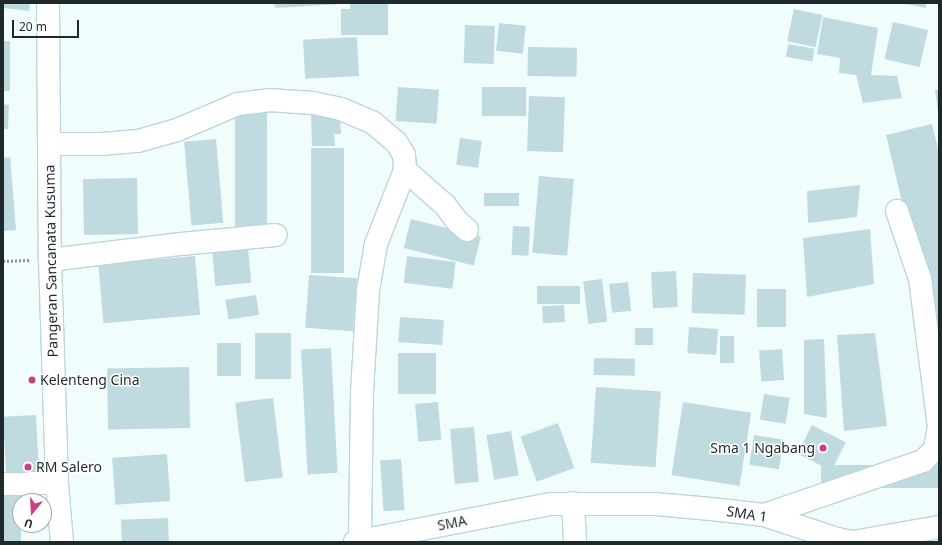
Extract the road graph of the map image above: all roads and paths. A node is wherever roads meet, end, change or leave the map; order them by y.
1 (48, 3) edge
2 (50, 144) junction
3 (405, 170) junction
4 (897, 211) dead end
5 (467, 230) dead end
6 (276, 235) dead end
7 (50, 260) junction
8 (57, 483) junction
9 (3, 484) edge
10 (573, 503) junction
11 (550, 504) joint
12 (764, 515) junction
13 (939, 527) edge
14 (358, 541) edge
15 (62, 542) edge
16 (575, 542) edge
17 (853, 542) edge

1 - 2 street, Pangeran Sancanata Kusuma
2 - 3 street
2 - 7 street, Pangeran Sancanata Kusuma
3 - 5 street
3 - 14 street
4 - 12 street
6 - 7 street
7 - 8 street, Pangeran Sancanata Kusuma
8 - 9 street
8 - 15 street, Pangeran Sancanata Kusuma
10 - 11 street, SMA 1
10 - 12 street, SMA 1
10 - 16 street
11 - 14 street, SMA
12 - 17 street, SMA 1
13 - 17 street, SMA 1

